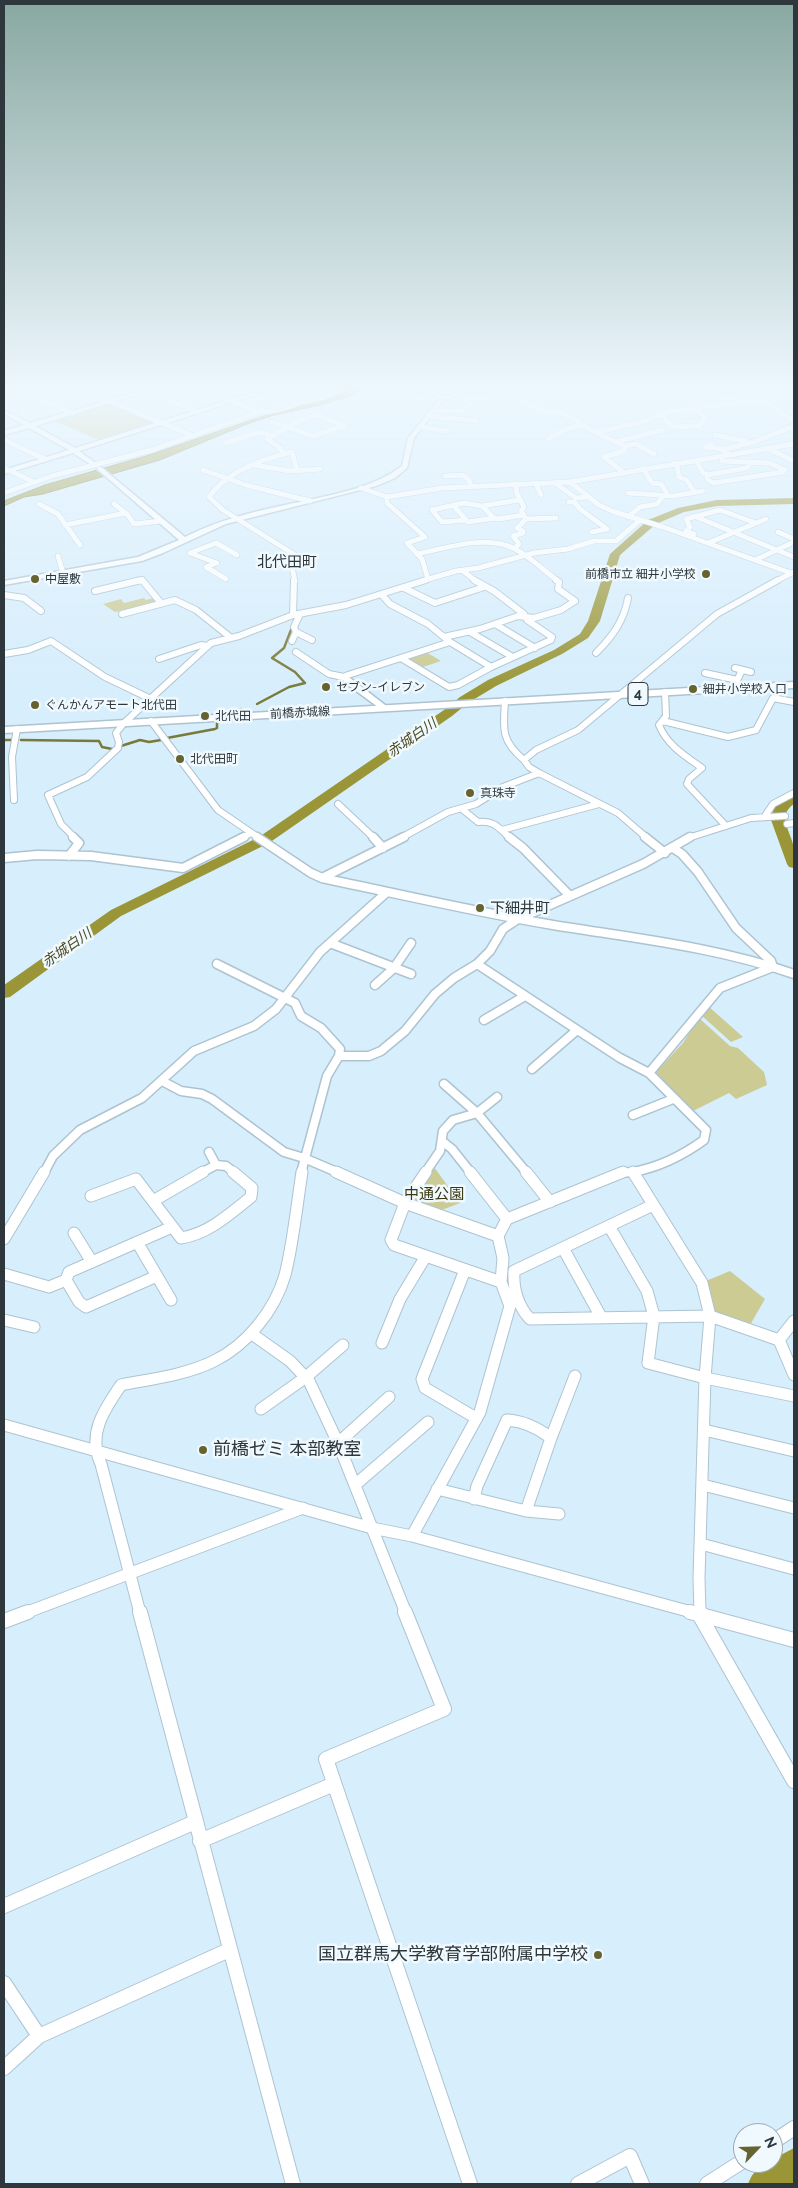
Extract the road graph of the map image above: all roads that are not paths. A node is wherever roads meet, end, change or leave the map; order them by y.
1 (20, 487) edge
2 (121, 487) edge
3 (217, 487) edge
4 (256, 487) edge
5 (457, 487) edge
6 (516, 487) edge
7 (537, 487) edge
8 (560, 487) edge
9 (576, 487) edge
10 (663, 487) edge
11 (691, 487) edge
12 (361, 488) joint
13 (703, 491) dead end
14 (694, 492) junction
15 (4, 493) edge
16 (628, 493) dead end
17 (541, 495) dead end
18 (666, 496) junction
19 (388, 497) junction
20 (588, 497) junction
21 (519, 500) junction
22 (310, 501) junction
23 (569, 502) dead end
24 (39, 504) dead end
25 (114, 504) dead end
26 (453, 505) junction
27 (482, 506) junction
28 (605, 508) junction
29 (548, 509) dead end
30 (584, 512) junction
31 (126, 513) junction
32 (694, 516) junction
33 (525, 517) junction
34 (628, 517) junction
35 (237, 518) junction
36 (495, 518) junction
37 (554, 519) joint
38 (766, 519) dead end
39 (466, 520) junction
40 (162, 521) junction
41 (640, 521) junction
42 (756, 524) junction
43 (65, 525) junction
44 (585, 527) dead end
45 (592, 532) junction
46 (734, 532) junction
47 (778, 532) dead end
48 (183, 541) junction
49 (597, 541) junction
50 (794, 541) edge
51 (710, 542) junction
52 (80, 545) dead end
53 (199, 548) junction
54 (514, 548) junction
55 (777, 550) junction
56 (417, 554) junction
57 (237, 555) dead end
58 (524, 555) junction
59 (58, 556) dead end
60 (794, 557) edge
61 (755, 560) junction
62 (463, 571) junction
63 (793, 572) edge
64 (63, 574) junction
65 (226, 579) dead end
66 (428, 579) junction
67 (4, 583) edge
68 (484, 587) junction
69 (404, 588) junction
70 (95, 591) dead end
71 (382, 594) junction
72 (4, 595) edge
73 (628, 598) dead end
74 (161, 603) junction
75 (41, 611) dead end
76 (122, 614) dead end
77 (297, 614) junction
78 (526, 617) junction
79 (495, 624) junction
80 (296, 632) junction
81 (470, 632) junction
82 (230, 637) junction
83 (444, 637) junction
84 (312, 640) dead end
85 (292, 642) dead end
86 (450, 642) junction
87 (208, 646) junction
88 (535, 648) junction
89 (296, 652) dead end
90 (596, 653) dead end
91 (4, 654) edge
92 (511, 656) junction
93 (401, 658) junction
94 (158, 659) dead end
95 (490, 667) junction
96 (751, 672) dead end
97 (705, 673) dead end
98 (346, 678) junction
99 (737, 684) junction
100 (794, 685) edge
101 (664, 692) junction
102 (620, 695) junction
103 (151, 699) junction
104 (505, 701) junction
105 (794, 702) edge
106 (385, 708) junction
107 (150, 721) junction
108 (663, 721) junction
109 (124, 723) junction
110 (17, 729) junction
111 (4, 730) edge
112 (524, 760) junction
113 (538, 773) junction
114 (794, 794) edge
115 (14, 800) dead end
116 (338, 804) dead end
117 (599, 804) junction
118 (462, 809) junction
119 (766, 816) junction
120 (787, 820) edge
121 (726, 826) junction
122 (502, 830) junction
123 (252, 834) junction
124 (383, 848) junction
125 (673, 848) junction
126 (274, 849) joint
127 (665, 853) junction
128 (69, 856) junction
129 (4, 858) edge
130 (322, 878) junction
131 (387, 892) junction
132 (570, 896) junction
133 (518, 920) junction
134 (330, 943) junction
135 (411, 943) dead end
136 (217, 964) dead end
137 (477, 964) junction
138 (773, 967) junction
139 (394, 968) junction
140 (411, 974) dead end
141 (794, 974) edge
142 (375, 985) dead end
143 (525, 996) junction
144 (285, 997) junction
145 (484, 1020) dead end
146 (577, 1030) junction
147 (339, 1056) junction
148 (532, 1069) dead end
149 (649, 1073) junction
150 (162, 1081) junction
151 (444, 1084) dead end
152 (497, 1098) dead end
153 (673, 1099) junction
154 (477, 1113) junction
155 (633, 1115) dead end
156 (442, 1141) junction
157 (209, 1152) dead end
158 (304, 1158) junction
159 (216, 1164) junction
160 (633, 1172) junction
161 (91, 1196) dead end
162 (153, 1201) junction
163 (550, 1202) junction
164 (405, 1204) junction
165 (653, 1205) junction
166 (507, 1219) junction
167 (609, 1226) junction
168 (172, 1227) junction
169 (74, 1233) dead end
170 (498, 1236) junction
171 (4, 1239) edge
172 (137, 1242) junction
173 (564, 1248) junction
174 (426, 1256) junction
175 (92, 1262) junction
176 (466, 1270) junction
177 (4, 1274) edge
178 (157, 1276) junction
179 (66, 1280) junction
180 (501, 1282) junction
181 (171, 1300) dead end
182 (654, 1316) junction
183 (710, 1316) junction
184 (601, 1317) junction
185 (4, 1320) edge
186 (794, 1321) edge
187 (34, 1328) dead end
188 (252, 1334) junction
189 (779, 1340) junction
190 (382, 1343) dead end
191 (344, 1345) dead end
192 (794, 1374) edge
193 (576, 1376) dead end
194 (306, 1377) junction
195 (705, 1378) junction
196 (794, 1396) edge
197 (389, 1397) dead end
198 (261, 1409) dead end
199 (476, 1418) junction
200 (428, 1422) dead end
201 (4, 1425) edge
202 (704, 1430) junction
203 (551, 1438) junction
204 (338, 1443) junction
205 (94, 1449) junction
206 (794, 1451) edge
207 (355, 1485) junction
208 (703, 1485) junction
209 (437, 1489) junction
210 (474, 1499) junction
211 (304, 1508) junction
212 (794, 1508) edge
213 (526, 1511) junction
214 (559, 1514) dead end
215 (372, 1528) junction
216 (412, 1536) junction
217 (701, 1544) junction
218 (794, 1569) edge
219 (130, 1574) junction
220 (700, 1616) junction
221 (4, 1621) edge
222 (794, 1640) edge
223 (794, 1781) edge
224 (334, 1784) junction
225 (195, 1822) junction
226 (200, 1841) junction
227 (4, 1906) edge
228 (229, 1950) junction
229 (4, 1983) edge
230 (39, 2036) junction
231 (4, 2068) edge
232 (794, 2128) edge
233 (783, 2135) edge
234 (733, 2167) edge
235 (293, 2184) edge
236 (470, 2184) edge
237 (578, 2184) edge
238 (642, 2184) edge
239 (707, 2184) edge

1 - 15 street
2 - 40 street
3 - 35 street
4 - 22 street
5 - 19 street
6 - 21 street
7 - 17 street
8 - 20 street
9 - 20 street
10 - 18 street
11 - 14 street
12 - 19 street
12 - 22 street
13 - 14 street
14 - 18 street
16 - 18 street
18 - 34 street
19 - 56 street
20 - 28 street
21 - 27 street
21 - 33 street
22 - 35 street
23 - 30 street
24 - 43 street
25 - 31 street
26 - 27 street
26 - 39 street
26 - 39 street
27 - 36 street
28 - 30 street
28 - 34 street
29 - 37 street
30 - 45 street
31 - 40 street
31 - 43 street
32 - 42 street
32 - 46 street
32 - 51 street
33 - 36 street
33 - 37 street
33 - 54 street
34 - 41 street
35 - 48 street
35 - 77 street
36 - 39 street
38 - 42 street
40 - 48 street
41 - 49 street
41 - 51 street
42 - 46 street
43 - 52 street
44 - 45 street
45 - 49 street
46 - 51 street
46 - 55 street
47 - 50 street
48 - 53 street
48 - 64 street
49 - 58 street
50 - 55 street
51 - 61 street
53 - 57 street
53 - 65 street
54 - 56 street
54 - 58 street
55 - 60 street
55 - 61 street
56 - 66 street
58 - 62 street
58 - 78 street
59 - 64 street
61 - 63 street
62 - 66 street
62 - 68 street
63 - 102 street
64 - 67 street
66 - 69 street
68 - 69 street
68 - 78 street
69 - 71 street
70 - 74 street
71 - 77 street
71 - 83 street
72 - 75 street
73 - 90 street
74 - 76 street
74 - 82 street
77 - 80 street
77 - 82 street
78 - 79 street
78 - 88 street
79 - 81 street
79 - 88 street
80 - 84 street
80 - 85 street
81 - 83 street
81 - 92 street
82 - 87 street
83 - 86 street
86 - 93 street
86 - 95 street
87 - 94 street
87 - 103 street
88 - 92 street
89 - 98 street
91 - 103 street
92 - 95 street
93 - 95 street
93 - 98 street
96 - 99 street
97 - 99 street
98 - 106 street
99 - 100 main road, 4
99 - 101 main road, 4
101 - 102 main road, 4
101 - 108 street
102 - 104 main road, 4
102 - 112 street
103 - 109 street
104 - 106 main road, 前橋赤城線 / 4
104 - 112 street
105 - 108 street
106 - 107 main road, 前橋赤城線 / 4
107 - 109 main road, 前橋赤城線 / 4
107 - 123 street
108 - 121 street
109 - 110 main road, 前橋赤城線 / 4
109 - 128 street
110 - 111 main road, 前橋赤城線 / 4
110 - 115 street
112 - 113 street
113 - 117 street
113 - 118 street
114 - 119 street
116 - 124 street
117 - 122 street
117 - 127 street
118 - 122 street
118 - 124 street
119 - 120 street
119 - 121 street
121 - 125 street
122 - 132 street
123 - 126 street
123 - 128 street
124 - 130 street
125 - 127 street
125 - 138 street
126 - 130 street
127 - 132 street
128 - 129 street
130 - 131 street
131 - 133 street
131 - 134 street
132 - 133 street
133 - 137 street
133 - 138 street
134 - 139 street
134 - 144 street
135 - 139 street
136 - 144 street
137 - 143 street
137 - 147 street
138 - 141 street
138 - 149 street
139 - 140 street
139 - 142 street
143 - 145 street
143 - 146 street
144 - 147 street
144 - 150 street
146 - 148 street
146 - 149 street
147 - 158 street
149 - 153 street
150 - 158 street
150 - 171 street
151 - 154 street
152 - 154 street
153 - 155 street
153 - 160 street
154 - 156 street
154 - 163 street
156 - 164 street
156 - 166 street
157 - 159 street
158 - 164 street
158 - 188 street
159 - 162 street
159 - 168 street
160 - 163 street
160 - 165 street
161 - 162 street
162 - 168 street
163 - 166 street
164 - 170 street
164 - 174 street
165 - 167 street
165 - 183 street
166 - 170 street
167 - 173 street
167 - 182 street
168 - 172 street
169 - 175 street
170 - 180 street
172 - 175 street
172 - 178 street
173 - 184 street
173 - 184 street
174 - 176 street
174 - 190 street
175 - 179 street
176 - 180 street
176 - 199 street
177 - 179 street
178 - 179 street
178 - 181 street
180 - 199 street
182 - 183 street
182 - 184 street
182 - 195 street
183 - 189 street
183 - 195 street
185 - 187 street
186 - 189 street
188 - 194 street
188 - 205 street
189 - 192 street
191 - 194 street
193 - 203 street
194 - 198 street
194 - 204 street
195 - 196 street
195 - 202 street
197 - 204 street
199 - 209 street
200 - 207 street
201 - 205 street
202 - 206 street
202 - 208 street
203 - 210 street
203 - 213 street
204 - 207 street
205 - 211 street
205 - 219 street
207 - 215 street
208 - 212 street
208 - 217 street
209 - 210 street
209 - 216 street
210 - 213 street
211 - 215 street
211 - 219 street
213 - 214 street
215 - 216 street
215 - 224 street
216 - 220 street
217 - 218 street
217 - 220 street
219 - 221 street
219 - 225 street
220 - 222 street
220 - 223 street
224 - 226 street
224 - 236 street
225 - 226 street
225 - 227 street
226 - 228 street
228 - 230 street
228 - 235 street
229 - 230 street
230 - 231 street
232 - 233 street
234 - 239 street
237 - 238 street

